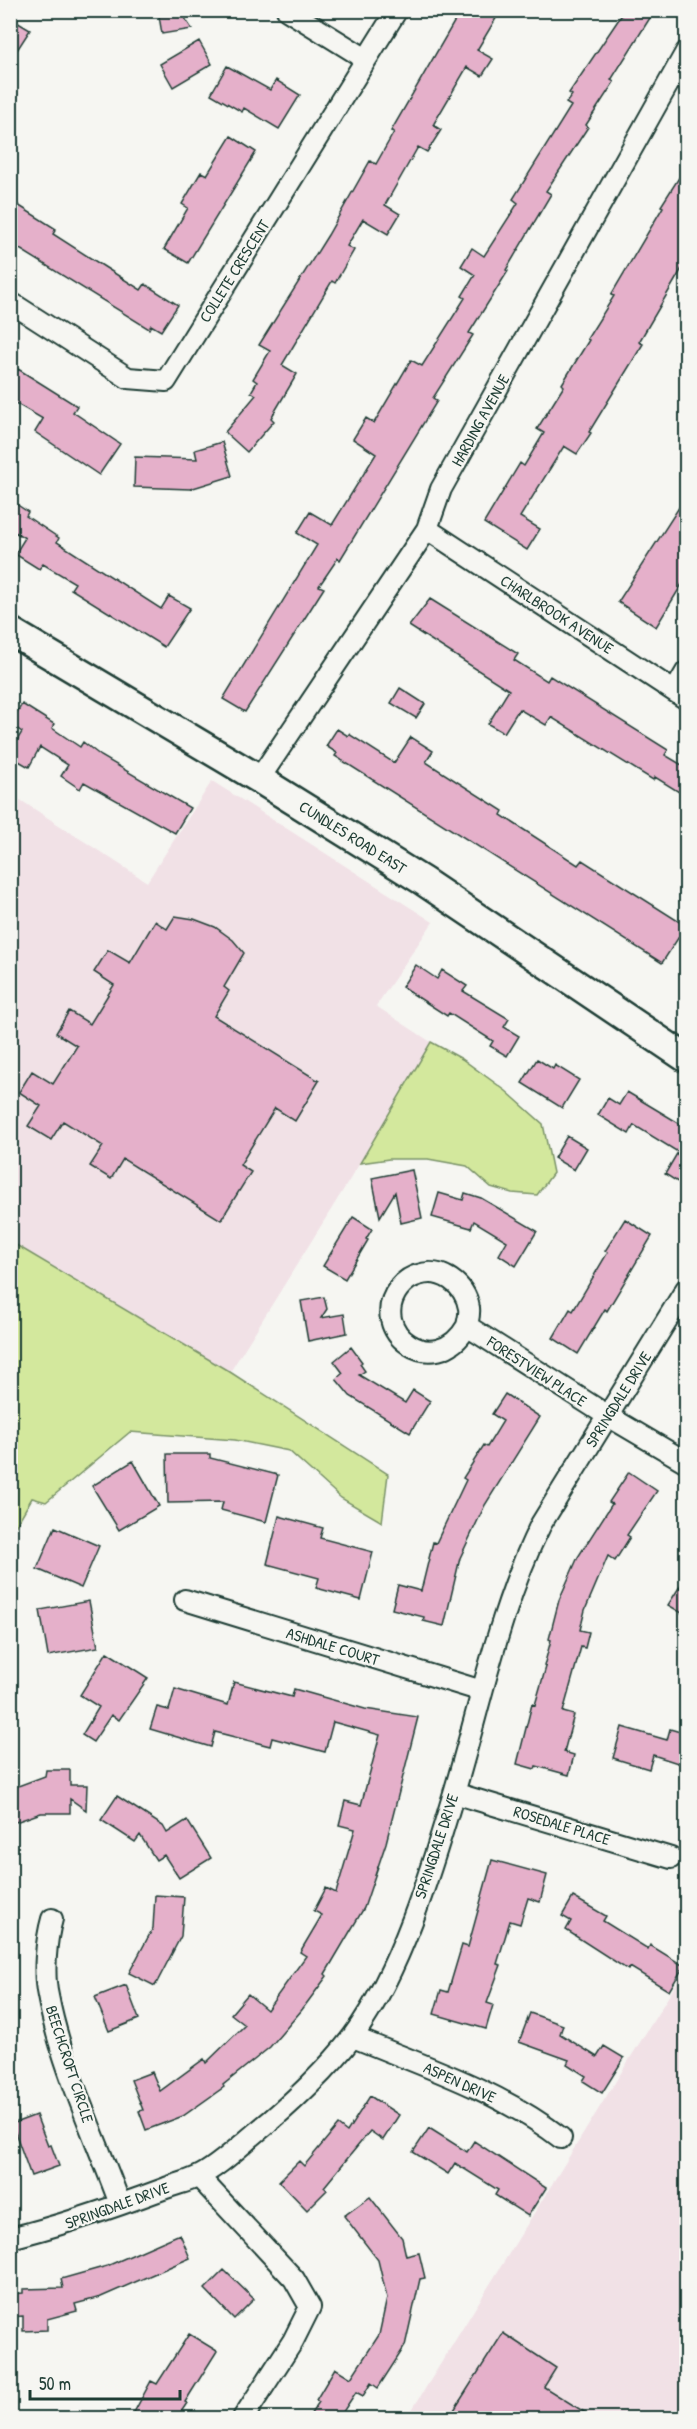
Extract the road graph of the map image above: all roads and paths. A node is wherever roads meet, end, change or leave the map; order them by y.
1 (288, 10) edge
2 (397, 10) edge
3 (687, 52) edge
4 (366, 59) junction
5 (10, 302) edge
6 (427, 529) junction
7 (10, 631) edge
8 (687, 672) edge
9 (681, 695) edge
10 (259, 779) junction
11 (687, 1058) edge
12 (687, 1289) edge
13 (467, 1326) junction
14 (608, 1416) junction
15 (687, 1462) edge
16 (185, 1600) dead end
17 (482, 1691) junction
18 (454, 1793) junction
19 (671, 1858) dead end
20 (52, 1919) dead end
21 (353, 2037) junction
22 (561, 2138) dead end
23 (199, 2177) junction
24 (120, 2204) junction
25 (10, 2238) edge
26 (243, 2418) edge

1 - 4 street
2 - 4 street, COLLETE CRESCENT
3 - 6 street, HARDING AVENUE
4 - 5 street, COLLETE CRESCENT
6 - 9 street, CHARLBROOK AVENUE
6 - 10 street, HARDING AVENUE
7 - 10 main road, CUNDLES ROAD EAST
8 - 9 street
10 - 11 main road, CUNDLES ROAD EAST
12 - 14 street, SPRINGDALE DRIVE
13 - 13 street
13 - 14 street, FORESTVIEW PLACE
14 - 15 street, FORESTVIEW PLACE
14 - 17 street, SPRINGDALE DRIVE
16 - 17 street, ASHDALE COURT
17 - 18 street, SPRINGDALE DRIVE
18 - 19 street, ROSEDALE PLACE
18 - 21 street, SPRINGDALE DRIVE
20 - 24 street, BEECHCROFT CIRCLE
21 - 22 street, ASPEN DRIVE
21 - 23 street, SPRINGDALE DRIVE
23 - 24 street, SPRINGDALE DRIVE
23 - 26 street
24 - 25 street, SPRINGDALE DRIVE

